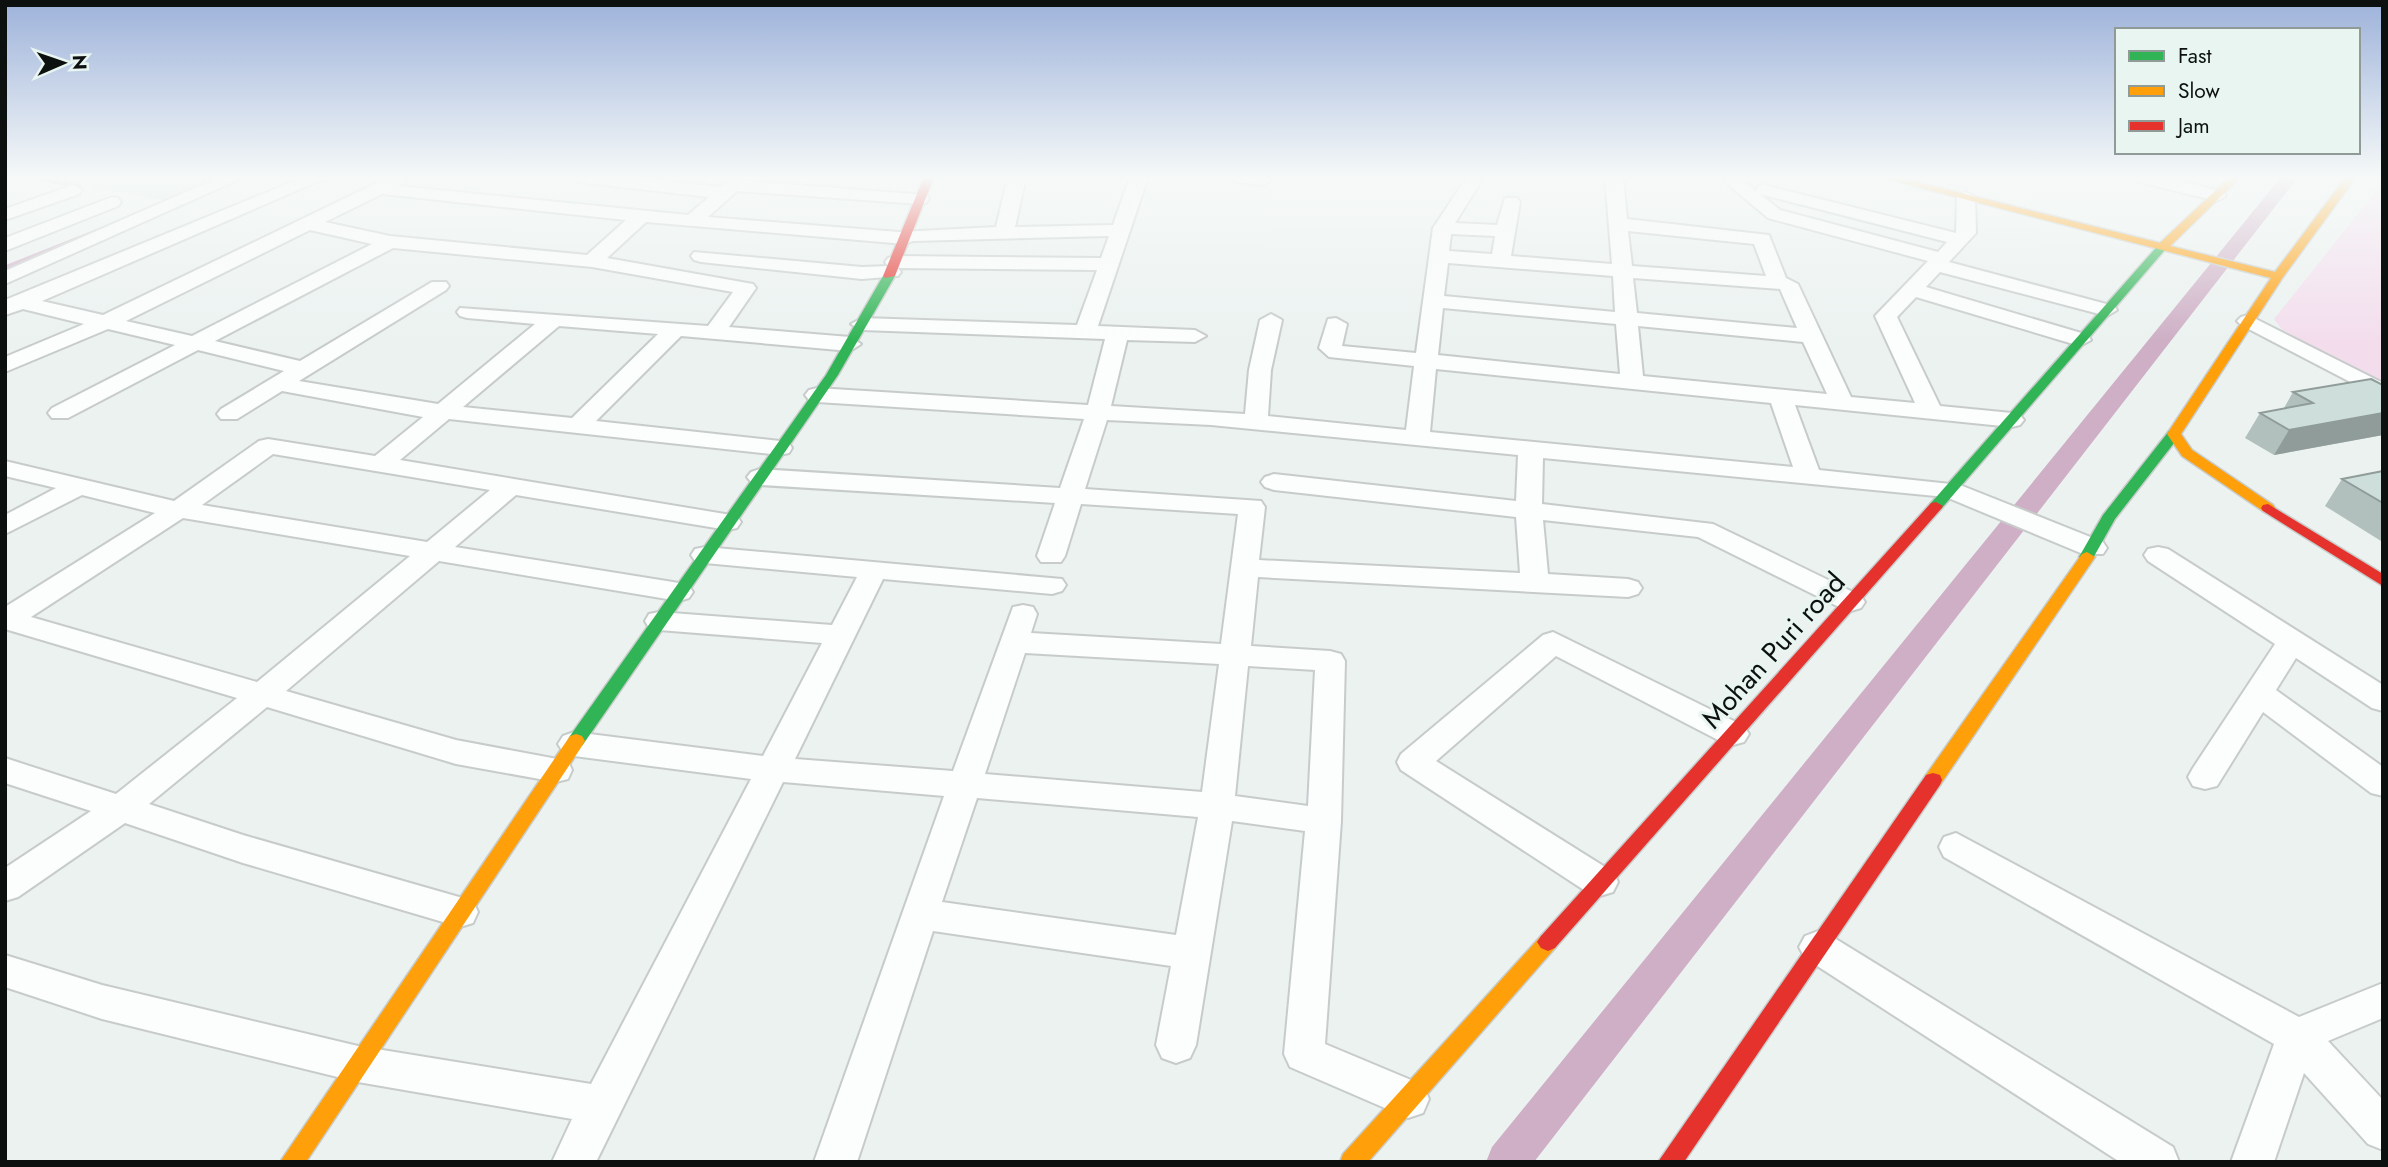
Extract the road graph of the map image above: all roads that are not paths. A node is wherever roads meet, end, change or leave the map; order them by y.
1 (39, 231) edge
2 (111, 231) edge
3 (187, 231) edge
4 (294, 231) edge
5 (343, 231) edge
6 (624, 231) edge
7 (841, 231) edge
8 (907, 231) edge
9 (1078, 231) edge
10 (1120, 231) edge
11 (1442, 231) edge
12 (1505, 231) edge
13 (1618, 231) edge
14 (1690, 231) edge
15 (1834, 231) edge
16 (1927, 231) edge
17 (1967, 231) edge
18 (2104, 231) edge
19 (2178, 231) edge
20 (2313, 231) edge
21 (1004, 234) joint
22 (905, 236) junction
23 (1960, 240) junction
24 (390, 242) junction
25 (5, 245) edge
26 (2162, 246) junction
27 (701, 256) dead end
28 (1438, 256) junction
29 (592, 261) junction
30 (1505, 261) junction
31 (1940, 262) junction
32 (1108, 264) junction
33 (893, 267) junction
34 (1621, 271) junction
35 (2278, 276) junction
36 (5, 278) edge
37 (1778, 283) junction
38 (439, 286) dead end
39 (1914, 290) junction
40 (1433, 301) junction
41 (10, 304) edge
42 (1505, 307) junction
43 (2107, 310) junction
44 (467, 312) dead end
45 (1626, 317) junction
46 (554, 319) junction
47 (1271, 320) dead end
48 (2248, 321) junction
49 (104, 323) junction
50 (862, 324) junction
51 (1336, 324) dead end
52 (675, 330) junction
53 (1086, 330) junction
54 (1118, 332) junction
55 (715, 333) junction
56 (1195, 336) dead end
57 (1812, 336) junction
58 (2080, 340) junction
59 (197, 344) junction
60 (850, 344) junction
61 (1426, 360) junction
62 (5, 365) edge
63 (305, 369) junction
64 (1632, 381) junction
65 (280, 384) junction
66 (2383, 392) edge
67 (817, 395) junction
68 (1781, 397) junction
69 (1842, 404) junction
70 (1098, 411) junction
71 (442, 412) junction
72 (1931, 412) junction
73 (60, 413) dead end
74 (229, 414) dead end
75 (2012, 420) junction
76 (1256, 421) junction
77 (578, 426) junction
78 (2174, 434) junction
79 (1417, 436) junction
80 (1531, 447) junction
81 (780, 448) junction
82 (380, 465) junction
83 (5, 468) edge
84 (1808, 475) junction
85 (760, 477) junction
86 (1274, 482) dead end
87 (79, 486) junction
88 (510, 487) junction
89 (1951, 490) junction
90 (1070, 495) junction
91 (180, 509) junction
92 (1529, 510) junction
93 (728, 522) junction
94 (5, 527) edge
95 (2093, 548) junction
96 (434, 552) junction
97 (705, 555) junction
98 (2158, 555) dead end
99 (1051, 556) dead end
100 (1245, 568) junction
101 (874, 570) junction
102 (2383, 581) edge
103 (1535, 582) junction
104 (1052, 585) dead end
105 (1628, 588) dead end
106 (679, 592) junction
107 (1851, 602) junction
108 (5, 620) edge
109 (659, 621) junction
110 (841, 635) junction
111 (2292, 641) junction
112 (1234, 653) junction
113 (264, 693) junction
114 (2259, 694) junction
115 (2383, 700) edge
116 (1733, 734) junction
117 (565, 757) junction
118 (771, 769) junction
119 (5, 770) edge
120 (2205, 777) dead end
121 (2383, 784) edge
122 (963, 785) junction
123 (1217, 806) junction
124 (120, 809) junction
125 (1323, 820) junction
126 (1956, 847) dead end
127 (1601, 882) junction
128 (5, 887) edge
129 (460, 912) junction
130 (919, 914) junction
131 (1818, 947) junction
132 (1192, 953) junction
133 (5, 971) edge
134 (2383, 1000) edge
135 (2297, 1036) junction
136 (1176, 1045) dead end
137 (358, 1064) junction
138 (1408, 1099) junction
139 (602, 1105) junction
140 (2383, 1130) edge
141 (292, 1162) edge
142 (573, 1162) edge
143 (835, 1162) edge
144 (1352, 1162) edge
145 (1670, 1162) edge
146 (2158, 1162) edge
147 (2252, 1162) edge

1 - 25 street
2 - 36 street
3 - 41 street
4 - 49 street
5 - 24 street
6 - 29 street
7 - 22 street
8 - 22 street
9 - 21 street
10 - 32 street
11 - 28 street
12 - 30 street
13 - 34 street
14 - 37 street
15 - 31 street
16 - 23 street
17 - 23 street
18 - 26 street
19 - 26 street, Mohan Puri road
20 - 35 street
21 - 22 street
22 - 33 street
23 - 31 street
24 - 29 street
24 - 59 street
26 - 35 street
26 - 43 street, Mohan Puri road
27 - 33 street
28 - 30 street
28 - 40 street
29 - 55 street
30 - 34 street
30 - 42 street
31 - 39 street
31 - 43 street
32 - 33 street
32 - 53 street
33 - 50 street
34 - 37 street
34 - 45 street
35 - 48 street
37 - 57 street
38 - 63 street
39 - 58 street
39 - 72 street
40 - 42 street
40 - 61 street
41 - 49 street
42 - 45 street
43 - 58 street, Mohan Puri road
44 - 46 street
45 - 57 street
45 - 64 street
46 - 52 street
46 - 71 street
47 - 76 street
48 - 66 street
48 - 78 street
49 - 59 street
49 - 62 street
50 - 53 street
50 - 60 street
51 - 61 street
52 - 55 street
52 - 77 street
53 - 54 street
54 - 56 street
54 - 70 street
55 - 60 street
57 - 69 street
58 - 75 street, Mohan Puri road
59 - 63 street
59 - 73 street
60 - 67 street
61 - 64 street
61 - 79 street
63 - 65 street
64 - 68 street
65 - 71 street
65 - 74 street
67 - 70 street
67 - 81 street
68 - 69 street
68 - 84 street
69 - 72 street
70 - 76 street
70 - 90 street
71 - 77 street
71 - 82 street
72 - 75 street
75 - 89 street, Mohan Puri road
76 - 79 street
77 - 81 street
78 - 95 street
78 - 102 street
79 - 80 street
80 - 84 street
80 - 92 street
81 - 85 street
82 - 88 street
82 - 91 street
83 - 87 street
84 - 89 street
85 - 90 street
85 - 93 street
86 - 92 street
87 - 91 street
87 - 94 street
88 - 93 street
88 - 96 street
89 - 95 street
89 - 107 street, Mohan Puri road
90 - 99 street
90 - 100 street
91 - 96 street
91 - 108 street
92 - 103 street
92 - 107 street
93 - 97 street
95 - 131 street
96 - 106 street
96 - 113 street
97 - 101 street
97 - 106 street
98 - 111 street
100 - 103 street
100 - 112 street
101 - 104 street
101 - 110 street
103 - 105 street
106 - 109 street
107 - 116 street, Mohan Puri road
108 - 113 street
109 - 110 street
109 - 117 street
110 - 118 street
111 - 114 street
111 - 115 street
112 - 122 street
112 - 123 street
112 - 125 street
113 - 117 street
113 - 124 street
114 - 120 street
114 - 121 street
116 - 127 street, Mohan Puri road
116 - 127 street
117 - 118 street
117 - 129 street
118 - 122 street
118 - 139 street
119 - 124 street
122 - 123 street
122 - 130 street
123 - 125 street
123 - 132 street
124 - 128 street
124 - 129 street
125 - 138 street
126 - 135 street
127 - 138 street, Mohan Puri road
129 - 137 street
130 - 132 street
130 - 143 street
131 - 145 street
131 - 146 street
132 - 136 street
133 - 137 street
134 - 135 street
135 - 140 street
135 - 147 street
137 - 139 street
137 - 141 street
138 - 144 street, Mohan Puri road
139 - 142 street

